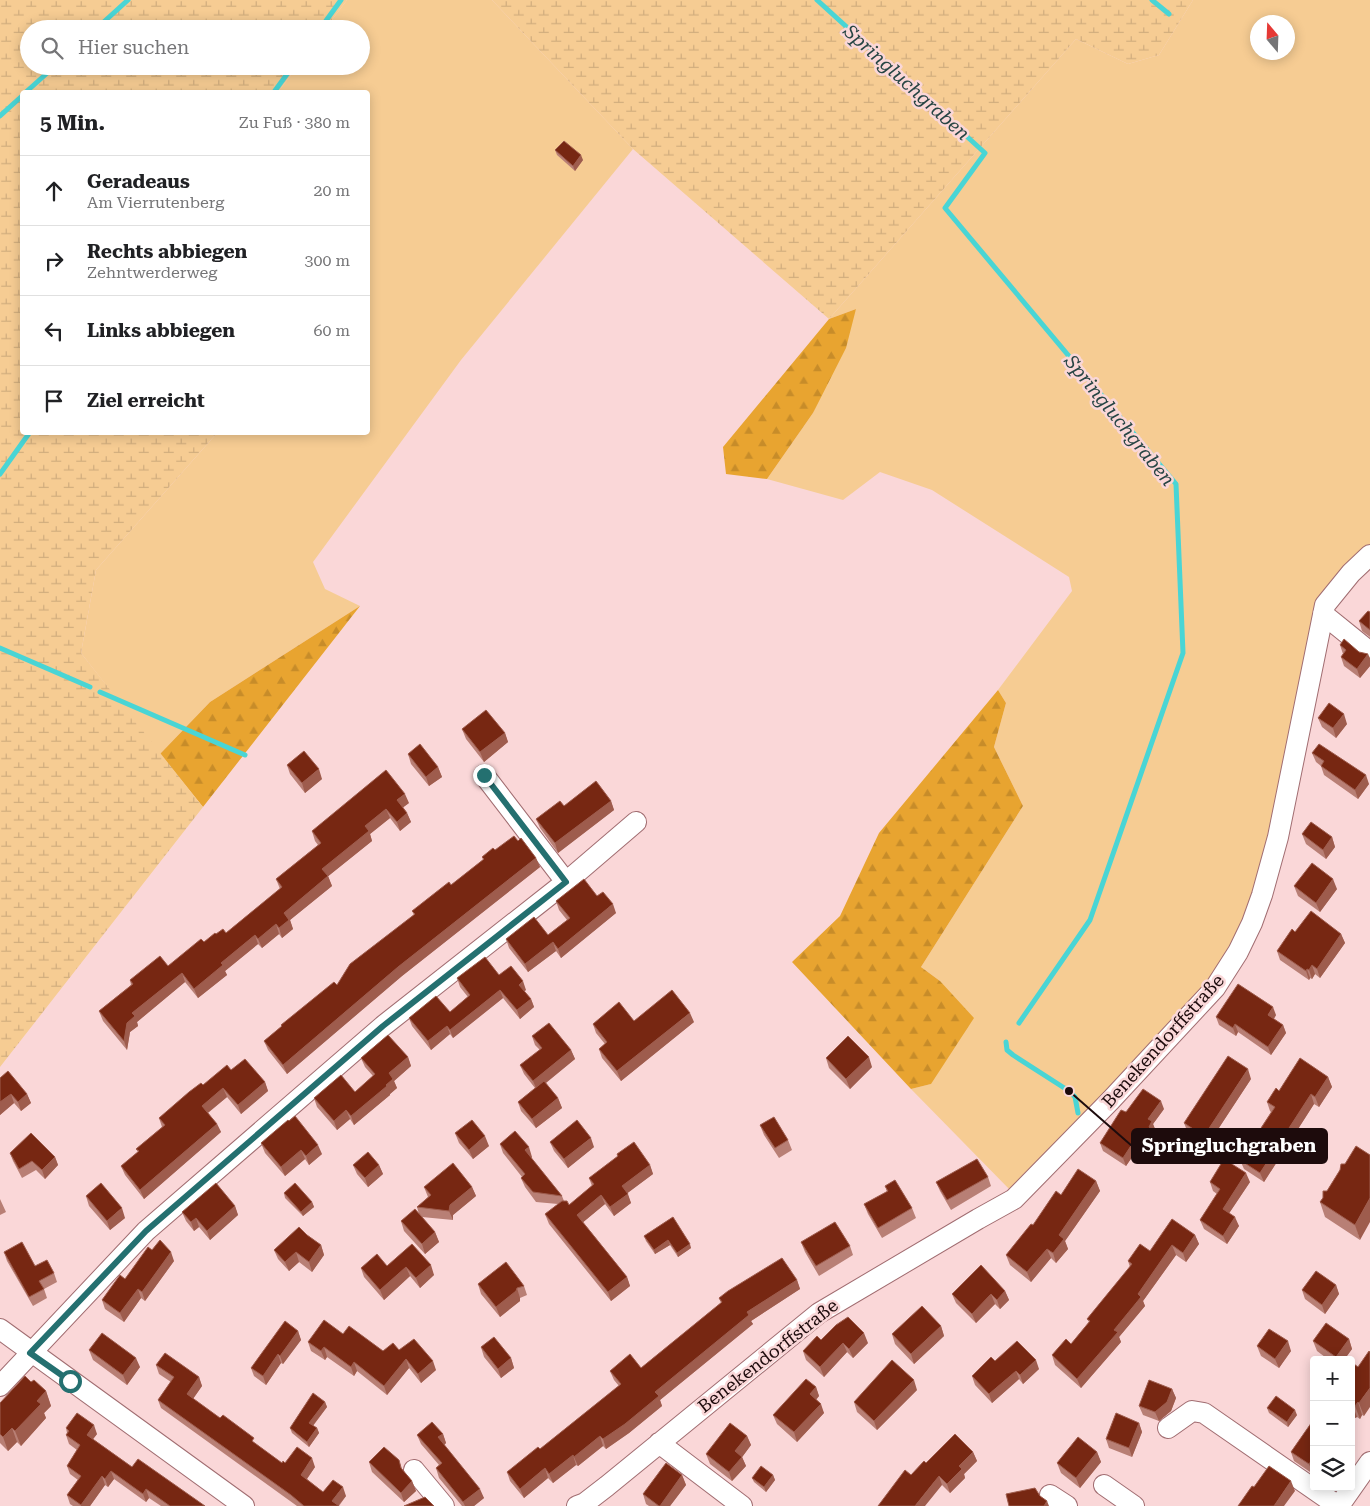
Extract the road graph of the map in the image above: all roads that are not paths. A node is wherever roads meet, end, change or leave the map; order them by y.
1 (1370, 555) edge
2 (1323, 614) junction
3 (1370, 652) edge
4 (484, 775) dead end
5 (636, 822) dead end
6 (566, 882) junction
7 (0, 1329) edge
8 (30, 1353) junction
9 (0, 1386) edge
10 (1168, 1428) dead end
11 (660, 1443) junction
12 (1370, 1462) edge
13 (414, 1470) dead end
14 (1104, 1485) dead end
15 (244, 1506) edge
16 (444, 1506) edge
17 (577, 1506) edge
18 (742, 1506) edge
19 (1134, 1506) edge
20 (1338, 1506) edge

1 - 2 street, Benekendorffstraße
2 - 3 street
2 - 11 street, Benekendorffstraße
4 - 6 street
5 - 6 street
6 - 8 street
7 - 8 street
8 - 9 street
8 - 15 street
10 - 20 street
11 - 17 street, Benekendorffstraße
11 - 18 street
12 - 20 street
13 - 16 street
14 - 19 street

